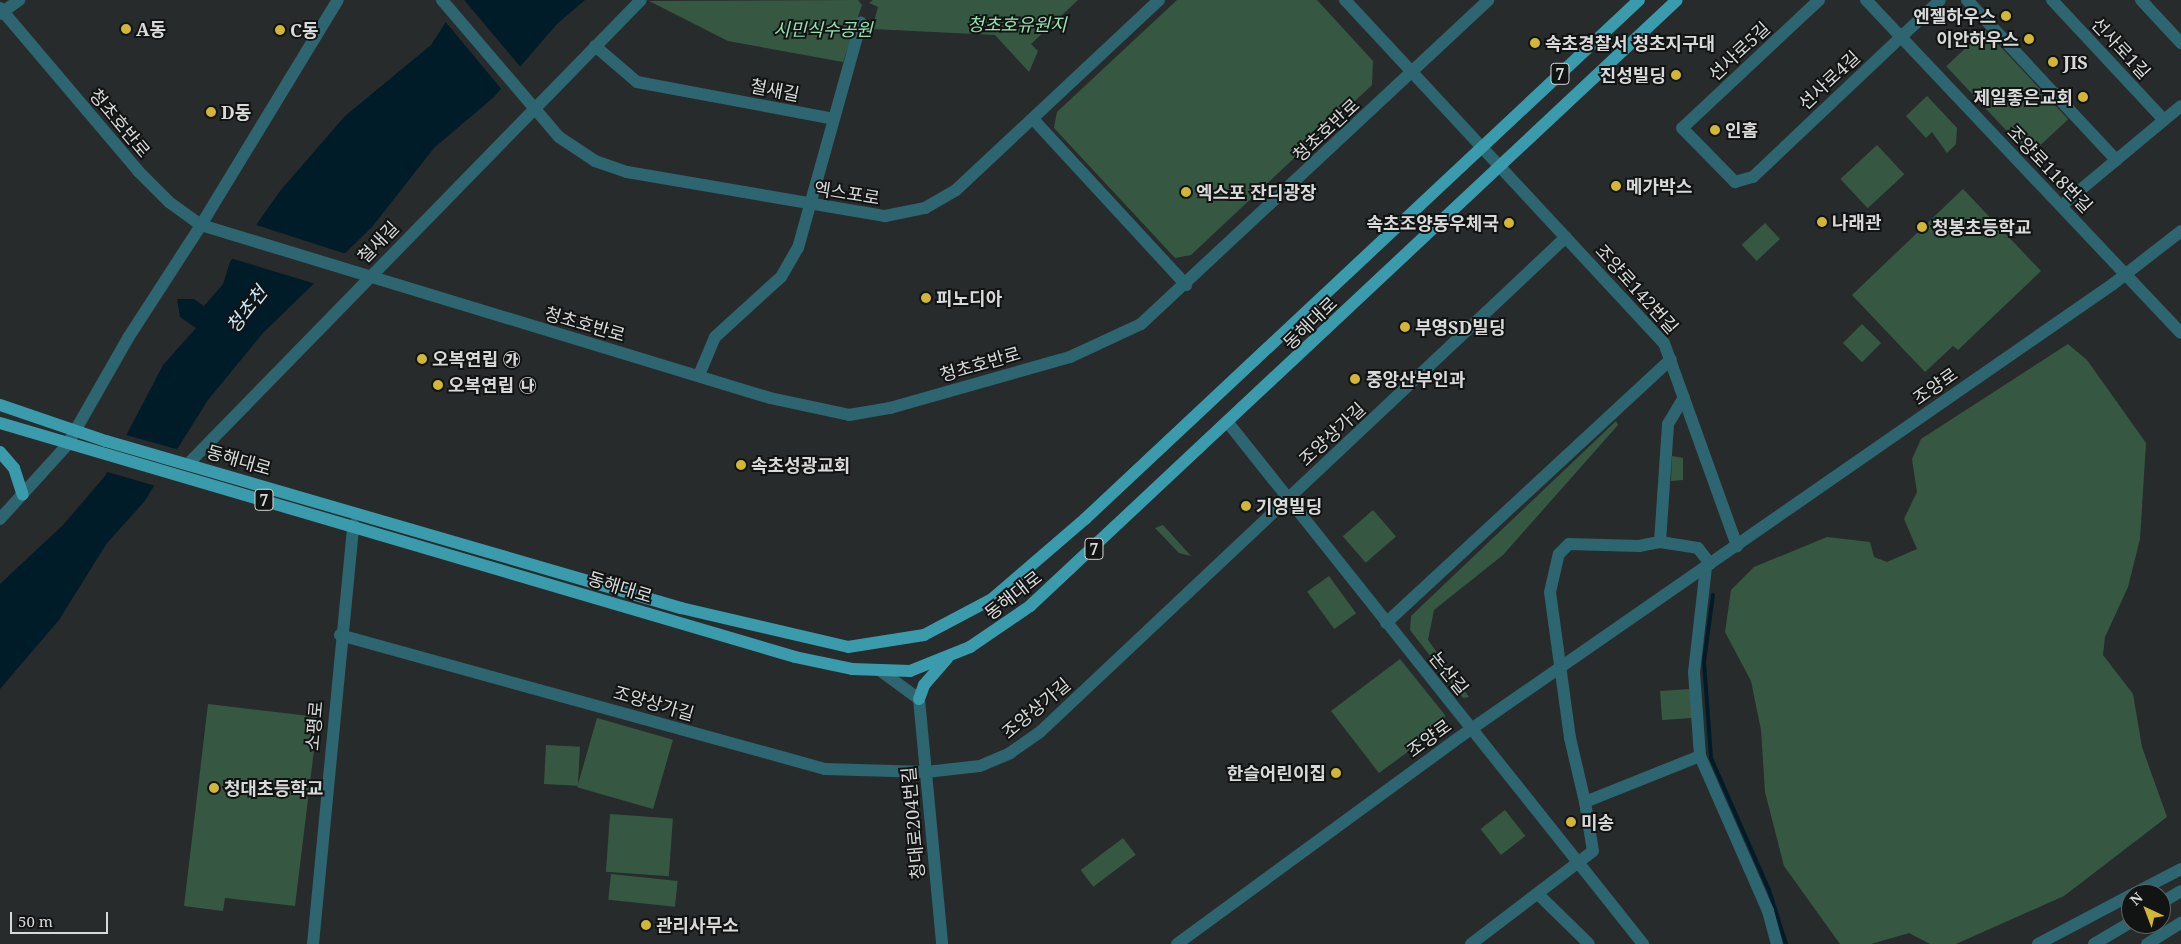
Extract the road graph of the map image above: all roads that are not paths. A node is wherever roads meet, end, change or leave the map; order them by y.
1 (19, 0) edge
2 (338, 0) edge
3 (442, 0) edge
4 (641, 0) edge
5 (1159, 0) edge
6 (1344, 0) edge
7 (1488, 0) edge
8 (1639, 0) edge
9 (1678, 0) edge
10 (1819, 0) edge
11 (1866, 0) edge
12 (1940, 0) edge
13 (1966, 0) edge
14 (2052, 0) edge
15 (2140, 0) edge
16 (1, 11) edge
17 (861, 23) dead end
18 (1901, 36) junction
19 (2181, 43) edge
20 (595, 46) junction
21 (1412, 73) junction
22 (2181, 106) edge
23 (534, 109) junction
24 (834, 119) junction
25 (1033, 119) junction
26 (2164, 120) junction
27 (1481, 148) junction
28 (2116, 160) junction
29 (1499, 167) junction
30 (1741, 184) joint
31 (810, 205) junction
32 (2061, 206) junction
33 (201, 225) junction
34 (2181, 231) edge
35 (1566, 237) junction
36 (2126, 274) junction
37 (367, 279) junction
38 (1186, 286) junction
39 (2181, 333) edge
40 (1671, 359) junction
41 (699, 376) junction
42 (1684, 397) junction
43 (0, 405) edge
44 (0, 423) edge
45 (1229, 424) junction
46 (76, 430) junction
47 (67, 445) junction
48 (0, 452) edge
49 (185, 463) junction
50 (23, 495) junction
51 (1289, 500) junction
52 (355, 511) junction
53 (0, 519) edge
54 (352, 525) junction
55 (1660, 542) junction
56 (1737, 546) junction
57 (1708, 566) junction
58 (1386, 624) junction
59 (340, 635) junction
60 (952, 655) junction
61 (1560, 666) junction
62 (882, 672) junction
63 (919, 699) junction
64 (1472, 729) junction
65 (1700, 756) junction
66 (926, 772) junction
67 (1585, 802) junction
68 (1577, 866) junction
69 (2181, 869) edge
70 (2153, 884) edge
71 (1538, 894) junction
72 (2121, 901) edge
73 (2181, 923) edge
74 (2121, 928) edge
75 (313, 944) edge
76 (942, 944) edge
77 (1178, 944) edge
78 (1471, 944) edge
79 (1589, 944) edge
80 (1643, 944) edge
81 (1777, 944) edge
82 (2038, 944) edge
83 (2094, 944) edge
84 (2147, 944) edge

1 - 16 street
2 - 33 street
3 - 23 street, 엑스포로
4 - 20 street, 철새길
5 - 25 street, 엑스포로
6 - 21 street, 조양로142번길
7 - 21 street, 청초호반로
8 - 27 main road, 동해대로 / 7
9 - 29 main road, 동해대로 / 7
10 - 30 street, 선사로5길
11 - 18 street, 조양로118번길
12 - 18 street, 선사로4길
13 - 28 street
14 - 26 street, 선사로1길
15 - 19 street
16 - 33 street, 청초호반로
17 - 24 street
18 - 30 street, 선사로4길
18 - 32 street, 조양로118번길
20 - 23 street, 철새길
20 - 24 street, 철새길
21 - 27 street, 조양로142번길
21 - 38 street, 청초호반로
22 - 26 street
23 - 31 street, 엑스포로
23 - 37 street, 철새길
24 - 31 street
25 - 31 street, 엑스포로
25 - 38 street
26 - 28 street
27 - 29 street, 조양로142번길
27 - 52 main road, 동해대로 / 7
28 - 32 street
29 - 35 street, 조양로142번길
29 - 45 main road, 동해대로 / 7
31 - 41 street
32 - 36 street, 조양로118번길
33 - 37 street, 청초호반로
33 - 46 street
34 - 36 street, 조양로
35 - 40 street, 조양로142번길
35 - 51 street, 조양상가길
36 - 39 street, 조양로118번길
36 - 56 street, 조양로
37 - 41 street, 청초호반로
37 - 49 street, 철새길
38 - 41 street, 청초호반로
40 - 42 street, 조양로142번길
40 - 58 street
42 - 55 street
42 - 56 street, 조양로142번길
43 - 46 main road, 7
44 - 47 main road, 7
45 - 51 street, 논산길
45 - 60 main road, 동해대로 / 7
46 - 47 street
46 - 49 main road, 7
47 - 50 street
47 - 54 main road, 동해대로 / 7
48 - 50 main road
49 - 52 main road, 동해대로 / 7
50 - 53 street
51 - 58 street, 논산길
51 - 66 street, 조양상가길
52 - 54 main road, 소평로
54 - 59 street, 소평로
54 - 62 main road, 동해대로 / 7
55 - 57 street
55 - 61 street
56 - 57 street, 조양로
57 - 61 street, 조양로
57 - 65 street
58 - 64 street, 논산길
59 - 66 street, 조양상가길
59 - 75 street, 소평로
60 - 62 main road, 동해대로 / 7
60 - 63 main road
61 - 64 street, 조양로
61 - 67 street
62 - 63 street
63 - 66 street, 청대로204번길
64 - 68 street, 논산길
64 - 77 street, 조양로
65 - 67 street
65 - 81 street
66 - 76 street, 청대로204번길
67 - 68 street
68 - 71 street
68 - 80 street, 논산길
69 - 70 street
71 - 78 street
71 - 79 street
72 - 82 street
73 - 84 street
74 - 83 street

